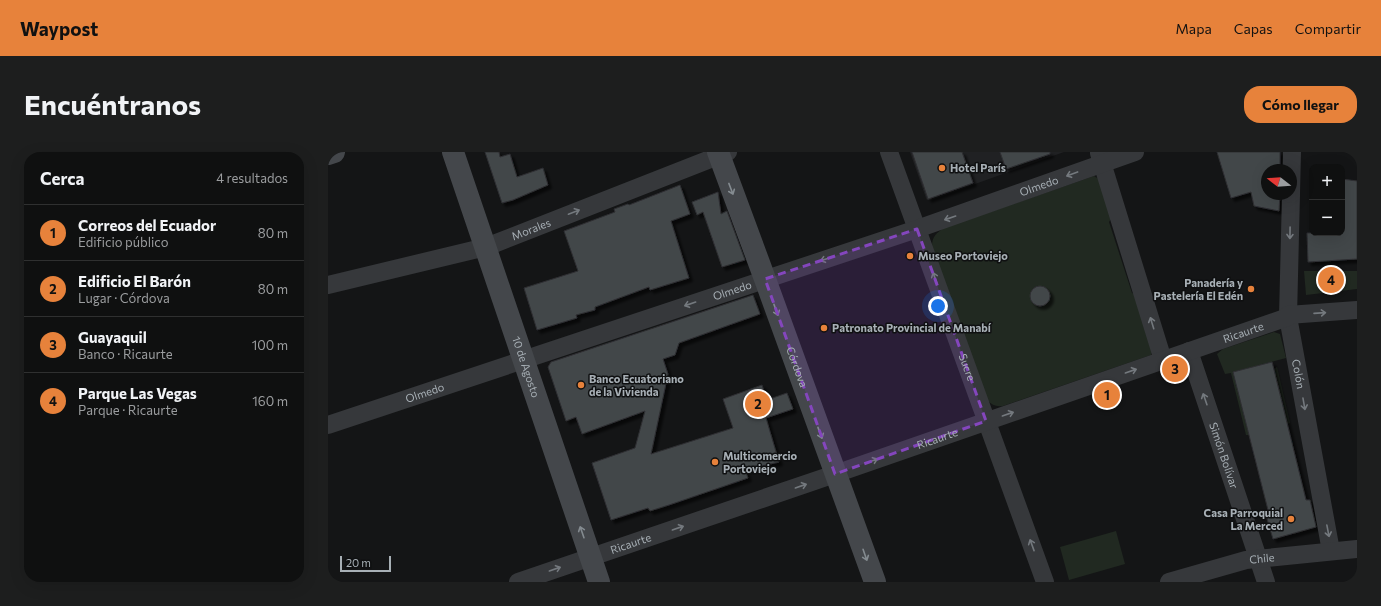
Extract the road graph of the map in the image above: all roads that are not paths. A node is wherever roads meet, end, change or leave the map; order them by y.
1 (334, 152) edge
2 (453, 152) edge
3 (889, 152) edge
4 (1136, 152) edge
5 (1292, 152) edge
6 (721, 153) edge
7 (328, 154) edge
8 (1100, 158) edge
9 (1292, 164) edge
10 (1291, 200) edge
11 (918, 229) junction
12 (486, 247) junction
13 (765, 279) junction
14 (328, 285) edge
15 (1357, 310) edge
16 (1288, 316) junction
17 (1189, 351) junction
18 (523, 360) junction
19 (1163, 360) junction
20 (986, 421) junction
21 (328, 425) edge
22 (835, 474) junction
23 (1357, 549) edge
24 (1331, 551) junction
25 (590, 557) junction
26 (1258, 558) junction
27 (518, 582) edge
28 (599, 582) edge
29 (875, 582) edge
30 (1045, 582) edge
31 (1169, 582) edge
32 (1266, 582) edge

1 - 7 street
2 - 12 street, 10 de Agosto
3 - 11 street, Sucre
4 - 8 street, Olmedo
5 - 9 street, Colón
12 -> 6 street, Morales
6 -> 13 street, Córdova
8 -> 11 street, Olmedo
19 -> 8 street
10 -> 16 street, Colón
11 -> 13 street, Olmedo
20 -> 11 street, Sucre
12 - 14 street, Morales
12 - 18 street, 10 de Agosto
13 -> 18 street, Olmedo
13 -> 22 street, Córdova
16 -> 15 street, Ricaurte
16 - 17 street, Ricaurte
16 -> 24 street, Colón
17 - 19 street, Ricaurte
26 -> 17 street, Simón Bolívar
18 - 21 street, Olmedo
25 -> 18 street, 10 de Agosto
20 -> 19 street, Ricaurte
22 -> 20 street, Ricaurte
30 -> 20 street, Sucre
25 -> 22 street, Ricaurte
22 -> 29 street, Córdova
23 - 24 street, Chile
24 - 26 street, Chile
27 -> 25 street, Ricaurte
25 - 28 street, 10 de Agosto
26 - 31 street, Chile
26 - 32 street, Simón Bolívar

